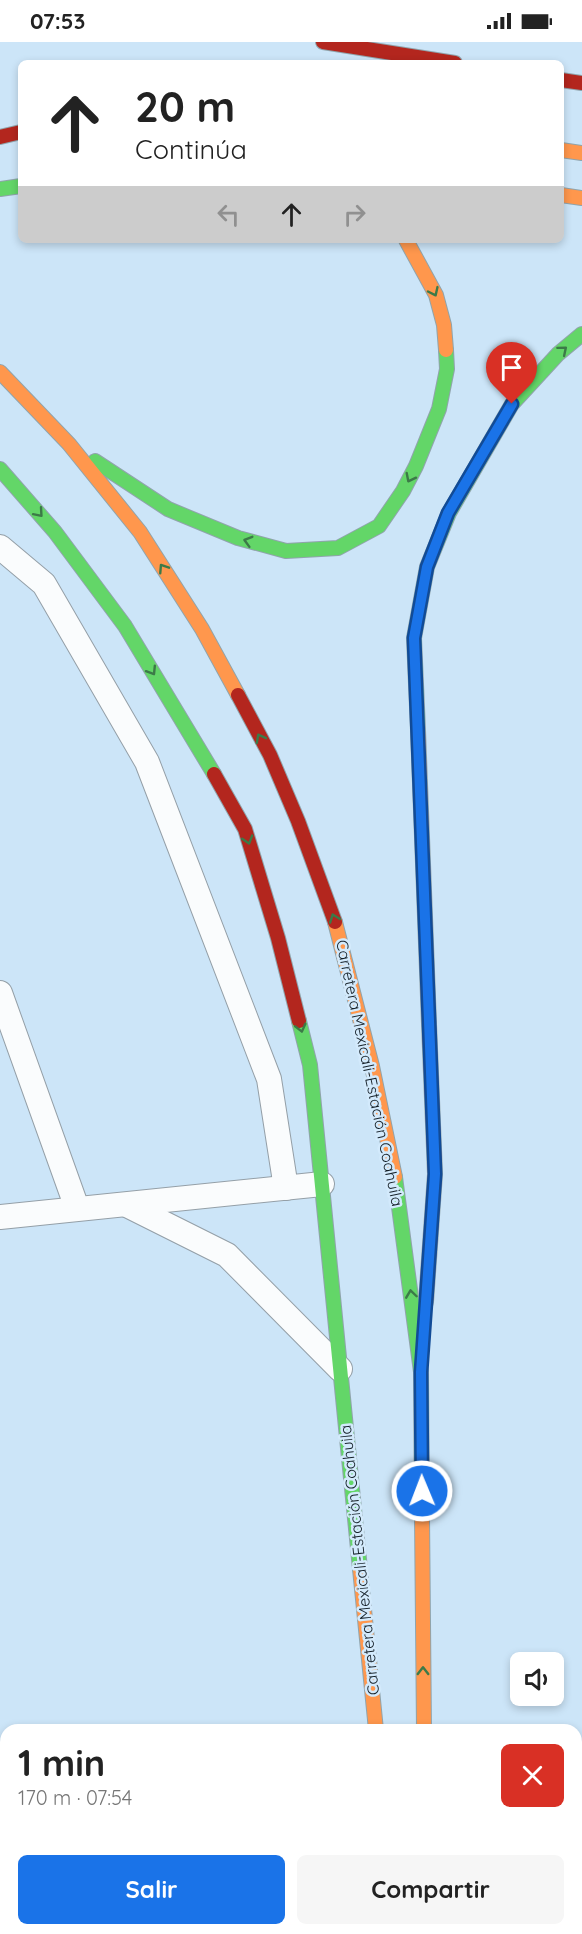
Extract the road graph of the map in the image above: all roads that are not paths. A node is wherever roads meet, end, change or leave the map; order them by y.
1 (323, 42) edge
2 (436, 60) edge
3 (564, 80) edge
4 (582, 83) edge
5 (18, 133) edge
6 (0, 137) edge
7 (564, 150) edge
8 (582, 153) edge
9 (18, 186) edge
10 (0, 189) edge
11 (564, 195) edge
12 (582, 198) edge
13 (408, 243) edge
14 (582, 334) edge
15 (0, 372) edge
16 (69, 444) junction
17 (0, 469) edge
18 (0, 547) edge
19 (0, 993) edge
20 (322, 1184) junction
21 (286, 1188) junction
22 (127, 1205) junction
23 (76, 1208) junction
24 (0, 1217) edge
25 (340, 1369) junction
26 (421, 1372) junction
27 (375, 1724) edge
28 (424, 1724) edge

1 - 2 main road
3 - 4 main road
5 - 6 main road
7 - 8 main road
9 - 10 main road
11 - 12 main road
13 -> 16 main road
26 -> 14 main road
15 - 16 main road, Carretera Mexicali-Estación Coahuila
26 -> 16 main road, Carretera Mexicali-Estación Coahuila
17 -> 20 main road, Carretera Mexicali-Estación Coahuila
18 - 21 lane
19 - 23 lane
20 - 21 lane
20 - 25 main road, Carretera Mexicali-Estación Coahuila
21 - 22 lane
22 - 23 lane
22 - 25 lane
23 - 24 lane
25 - 27 main road, Carretera Mexicali-Estación Coahuila
28 -> 26 main road, Carretera Mexicali-Estación Coahuila

